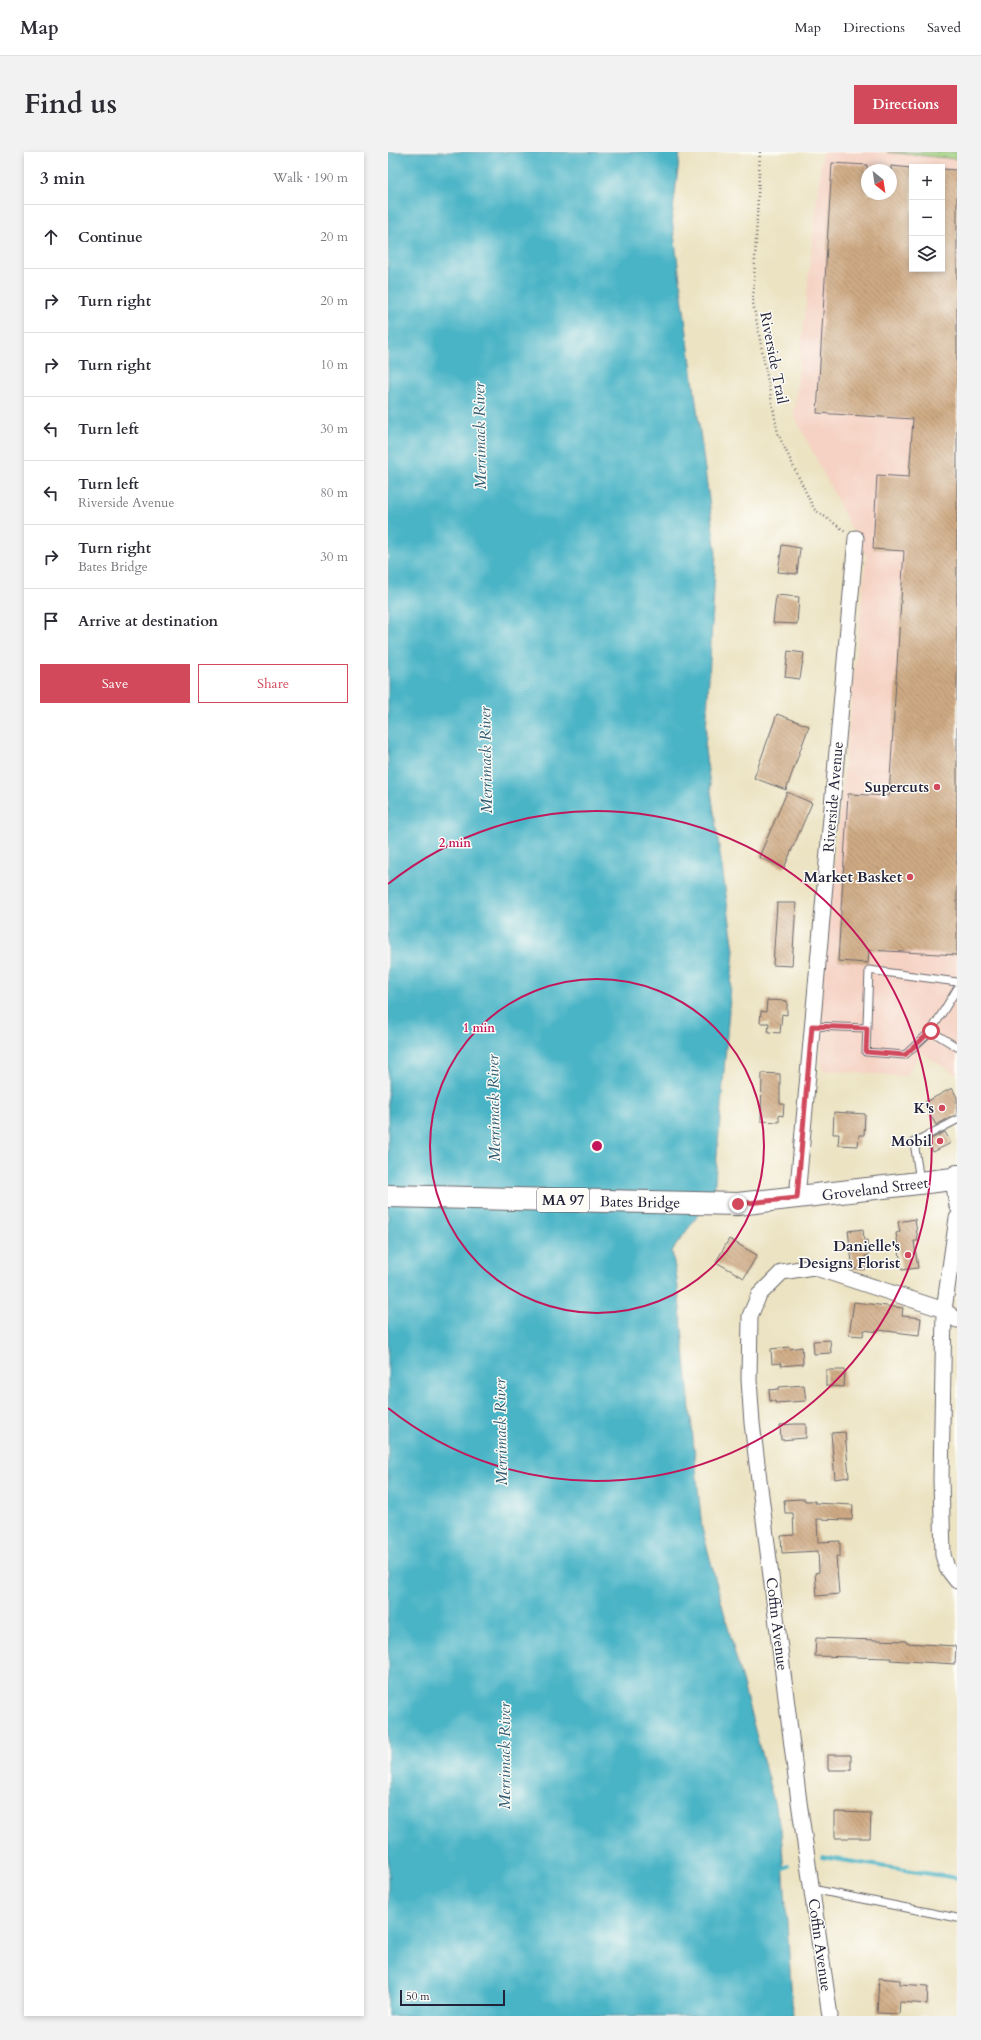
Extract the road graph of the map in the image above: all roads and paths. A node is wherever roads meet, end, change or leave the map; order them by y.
1 (760, 152) edge
2 (856, 538) joint
3 (957, 982) edge
4 (957, 989) edge
5 (812, 1026) junction
6 (867, 1028) junction
7 (931, 1031) junction
8 (957, 1047) edge
9 (957, 1120) edge
10 (955, 1178) edge
11 (921, 1183) junction
12 (388, 1196) edge
13 (797, 1198) junction
14 (957, 1206) edge
15 (957, 1218) edge
16 (944, 1310) junction
17 (957, 1320) edge
18 (957, 1581) edge
19 (812, 1889) junction
20 (957, 1918) edge
21 (830, 2016) edge

1 - 2 path, Riverside Trail
2 - 5 street, Riverside Avenue
3 - 6 lane
4 - 7 lane
5 - 6 lane
5 - 13 street, Riverside Avenue
6 - 7 lane
7 - 8 lane
9 - 11 lane
10 - 11 main road, Groveland Street / MA 97
10 - 14 street
11 - 13 main road, Groveland Street / MA 97
12 - 13 main road, Bates Bridge / MA 97
15 - 16 street
16 - 17 street
16 - 18 street
16 - 19 street, Coffin Avenue
19 - 20 lane
19 - 21 street, Coffin Avenue

